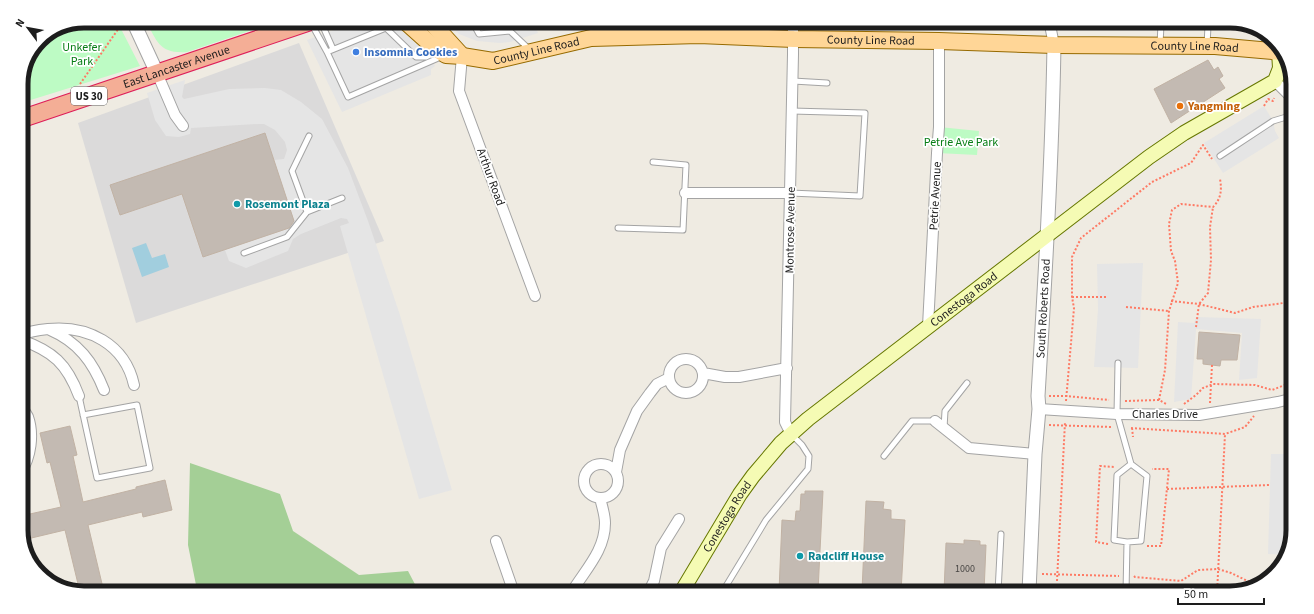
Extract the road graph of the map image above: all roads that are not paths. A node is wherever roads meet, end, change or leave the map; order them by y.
1 (135, 28) edge
2 (281, 28) edge
3 (313, 28) edge
4 (324, 28) edge
5 (413, 28) edge
6 (436, 28) edge
7 (476, 28) edge
8 (1051, 28) edge
9 (1161, 28) edge
10 (1208, 28) edge
11 (699, 29) edge
12 (628, 30) edge
13 (729, 30) edge
14 (793, 32) edge
15 (939, 41) junction
16 (1054, 45) junction
17 (1160, 46) junction
18 (1207, 46) junction
19 (333, 49) junction
20 (1274, 50) edge
21 (327, 52) junction
22 (532, 52) junction
23 (442, 53) junction
24 (462, 56) junction
25 (1280, 58) edge
26 (157, 73) junction
27 (793, 81) junction
28 (1275, 81) junction
29 (827, 83) dead end
30 (1286, 92) edge
31 (792, 111) junction
32 (28, 116) edge
33 (1286, 117) edge
34 (182, 126) dead end
35 (309, 136) dead end
36 (1220, 156) road end
37 (653, 162) dead end
38 (685, 193) junction
39 (790, 193) junction
40 (342, 198) dead end
41 (307, 212) junction
42 (618, 228) dead end
43 (1048, 234) junction
44 (244, 253) dead end
45 (535, 296) dead end
46 (928, 326) junction
47 (46, 329) junction
48 (28, 332) edge
49 (28, 342) edge
50 (1118, 363) dead end
51 (787, 368) junction
52 (703, 373) junction
53 (669, 378) junction
54 (967, 383) dead end
55 (134, 386) dead end
56 (104, 390) dead end
57 (79, 396) joint
58 (1286, 400) edge
59 (1039, 409) junction
60 (1116, 414) junction
61 (83, 415) junction
62 (28, 417) edge
63 (935, 421) joint
64 (944, 428) junction
65 (791, 434) junction
66 (1035, 454) junction
67 (28, 456) edge
68 (884, 456) dead end
69 (1131, 464) junction
70 (616, 472) junction
71 (600, 498) junction
72 (679, 518) dead end
73 (1001, 534) dead end
74 (496, 540) dead end
75 (1127, 542) junction
76 (512, 586) edge
77 (576, 586) edge
78 (652, 586) edge
79 (685, 586) edge
80 (726, 586) edge
81 (998, 586) edge
82 (1029, 586) edge
83 (1126, 586) edge

1 - 26 street
2 - 26 highway, East Lancaster Avenue / US 30
3 - 21 lane
4 - 19 lane
5 - 23 main road
6 - 24 main road
7 - 22 lane
8 - 16 street, South Roberts Road
9 - 17 lane
10 - 18 lane
11 - 12 main road, County Line Road
11 - 13 main road, County Line Road
12 - 22 main road, County Line Road
13 - 14 main road, County Line Road
14 - 15 main road, County Line Road
14 - 27 street, Montrose Avenue
15 - 16 main road, County Line Road
15 - 46 street, Petrie Avenue
16 - 17 main road, County Line Road
16 - 43 street, South Roberts Road
17 - 18 main road, County Line Road
18 - 20 main road, County Line Road
19 - 21 lane
19 - 23 lane
21 - 23 lane
22 - 24 main road, County Line Road
23 - 24 main road, County Line Road
24 - 45 street, Arthur Road
25 - 28 main road
26 - 32 highway, East Lancaster Avenue / US 30
26 - 34 street
27 - 29 lane
27 - 31 street, Montrose Avenue
28 - 30 street
28 - 43 main road, Conestoga Road
31 - 39 street, Montrose Avenue
31 - 39 lane
33 - 36 lane
35 - 41 lane
37 - 38 lane
38 - 39 street
38 - 42 lane
39 - 51 street, Montrose Avenue
40 - 41 lane
41 - 44 lane
43 - 46 main road, Conestoga Road
43 - 59 street, South Roberts Road
46 - 65 main road, Conestoga Road
47 - 48 street
47 - 55 street
47 - 56 street
49 - 57 street
50 - 60 lane
51 - 52 street
51 - 65 street, Montrose Avenue
52 - 53 street
52 - 53 street
53 - 70 street
54 - 64 lane
57 - 61 lane
58 - 60 street, Charles Drive
59 - 60 street, Charles Drive
59 - 66 street, South Roberts Road
60 - 69 lane
61 - 61 lane
62 - 67 street
63 - 64 street
63 - 68 lane
64 - 66 street
65 - 79 main road, Conestoga Road
65 - 80 lane
66 - 82 street, South Roberts Road
69 - 75 lane
69 - 75 lane
70 - 71 street
70 - 71 street
71 - 77 street
72 - 78 street
73 - 81 lane
74 - 76 street
75 - 83 lane

